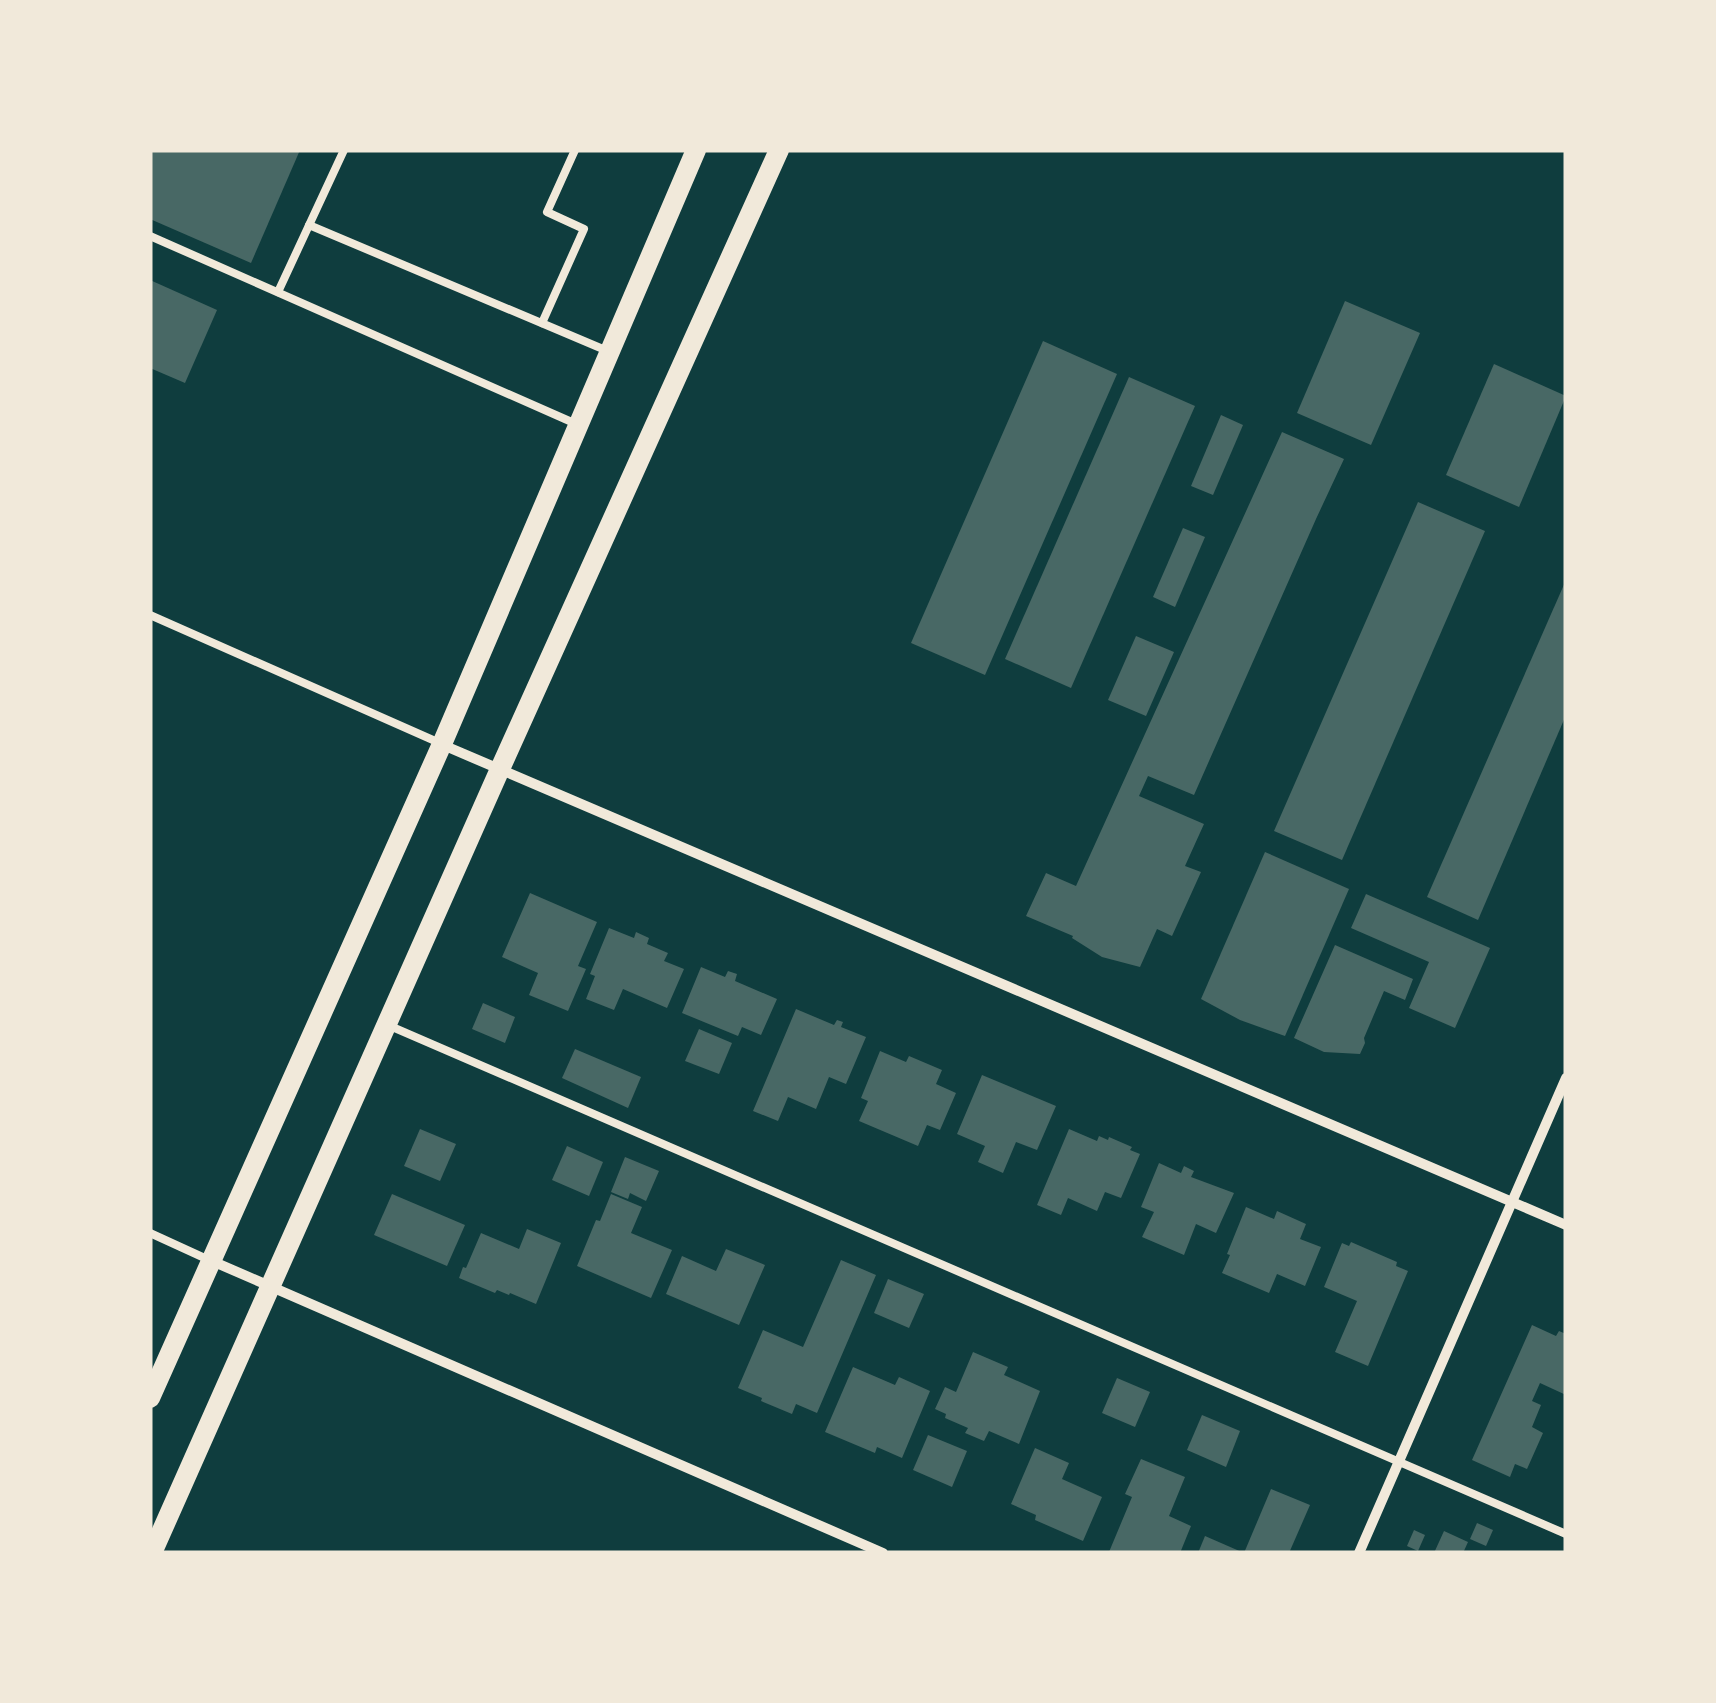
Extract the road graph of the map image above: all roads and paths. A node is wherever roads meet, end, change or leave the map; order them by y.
1 (344, 150) edge
2 (575, 150) edge
3 (696, 150) edge
4 (778, 150) edge
5 (309, 224) junction
6 (150, 236) edge
7 (278, 292) junction
8 (542, 323) junction
9 (610, 352) junction
10 (578, 425) junction
11 (150, 615) edge
12 (442, 744) junction
13 (500, 769) junction
14 (386, 1024) junction
15 (1566, 1078) edge
16 (1512, 1200) junction
17 (1566, 1225) edge
18 (150, 1232) edge
19 (212, 1261) junction
20 (271, 1285) junction
21 (150, 1398) edge
22 (1398, 1463) junction
23 (1566, 1534) edge
24 (152, 1553) edge
25 (883, 1553) edge
26 (1360, 1553) edge

1 - 5 lane
2 - 8 lane
3 - 9 main road
4 - 13 main road
5 - 7 lane
5 - 8 lane
6 - 7 lane
7 - 10 lane
8 - 9 lane
9 - 10 main road
10 - 12 main road
11 - 12 lane
12 - 13 street
12 - 19 main road
13 - 14 main road
13 - 16 street
14 - 20 main road
14 - 22 lane
15 - 16 street
16 - 17 street
16 - 22 street
18 - 19 lane
19 - 20 street
19 - 21 main road
20 - 24 main road
20 - 25 street
22 - 23 lane
22 - 26 street

